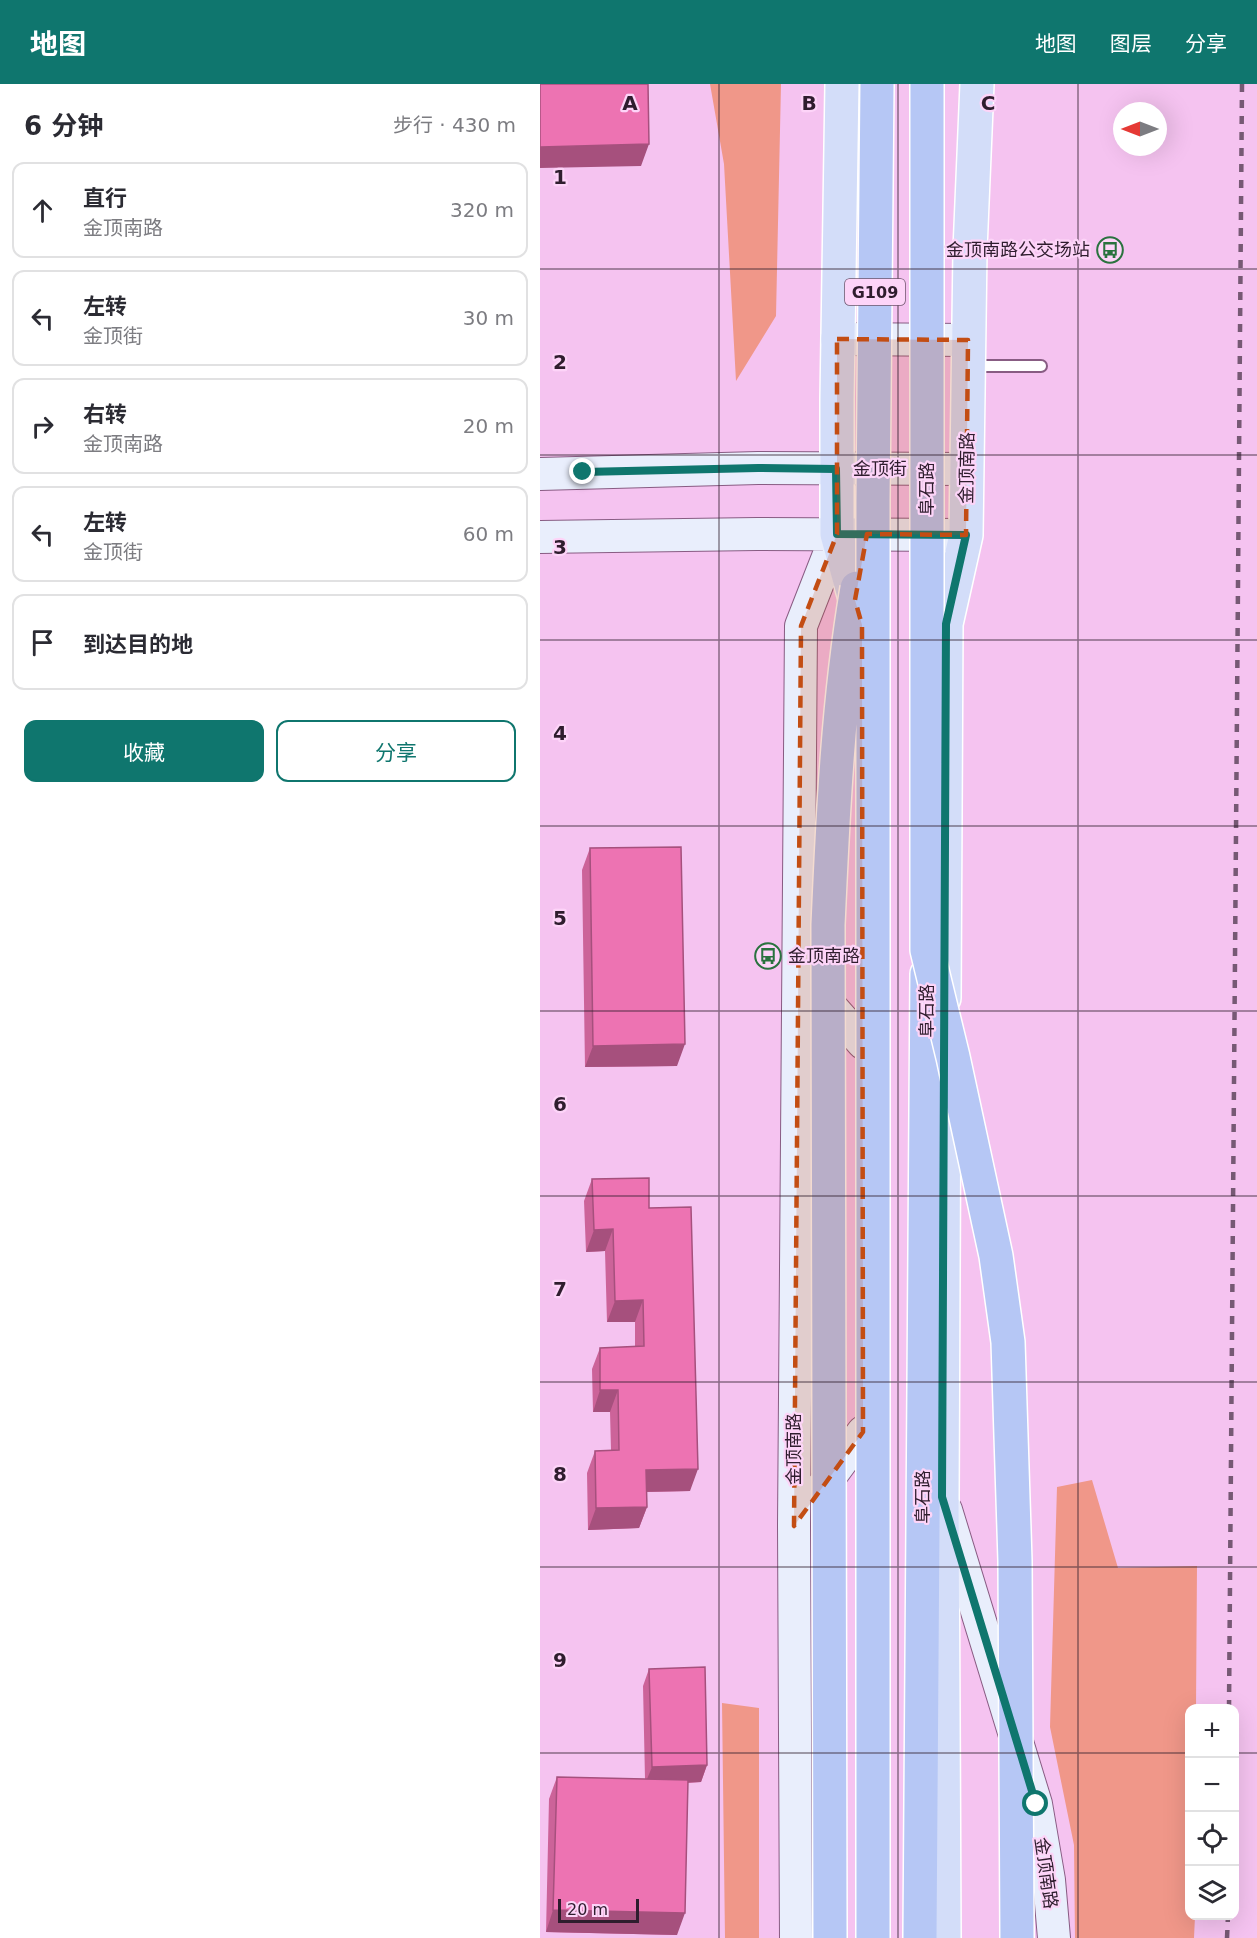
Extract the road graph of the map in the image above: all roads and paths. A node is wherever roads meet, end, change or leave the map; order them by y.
1 (842, 84) edge
2 (877, 84) edge
3 (927, 84) edge
4 (977, 84) edge
5 (837, 339) junction
6 (969, 353) junction
7 (1041, 366) dead end
8 (836, 469) junction
9 (967, 469) junction
10 (540, 474) edge
11 (873, 501) junction
12 (837, 534) junction
13 (966, 535) junction
14 (540, 537) edge
15 (927, 951) junction
16 (799, 970) junction
17 (863, 1043) junction
18 (863, 1432) junction
19 (942, 1497) junction
20 (794, 1526) junction
21 (796, 1938) edge
22 (830, 1938) edge
23 (864, 1938) edge
24 (873, 1938) edge
25 (920, 1938) edge
26 (944, 1938) edge
27 (1017, 1938) edge
28 (1054, 1938) edge

1 - 5 main road, 金顶南路
2 - 11 highway, G109, bridge
3 - 15 highway, 阜石路 / G109, bridge
4 - 6 main road, 金顶南路
5 - 6 street
5 - 8 main road, 金顶南路
6 - 7 lane
6 - 9 main road, 金顶南路
8 - 9 street, 金顶街
8 - 10 street, 金顶街
8 - 12 main road, 金顶南路
9 - 13 main road, 金顶南路
11 - 22 highway, bridge
11 - 24 highway, bridge
12 - 13 street
12 - 14 street
12 - 16 street, 金顶南路
12 - 17 main road, 金顶南路
13 - 19 main road, 金顶南路
15 - 25 highway, 阜石路, bridge
15 - 27 highway, bridge
16 - 17 street
16 - 20 street, 金顶南路
17 - 18 main road, 金顶南路
18 - 20 street
18 - 23 main road, 金顶南路
19 - 26 main road, 金顶南路
19 - 28 street, 金顶南路
20 - 21 street, 金顶南路

